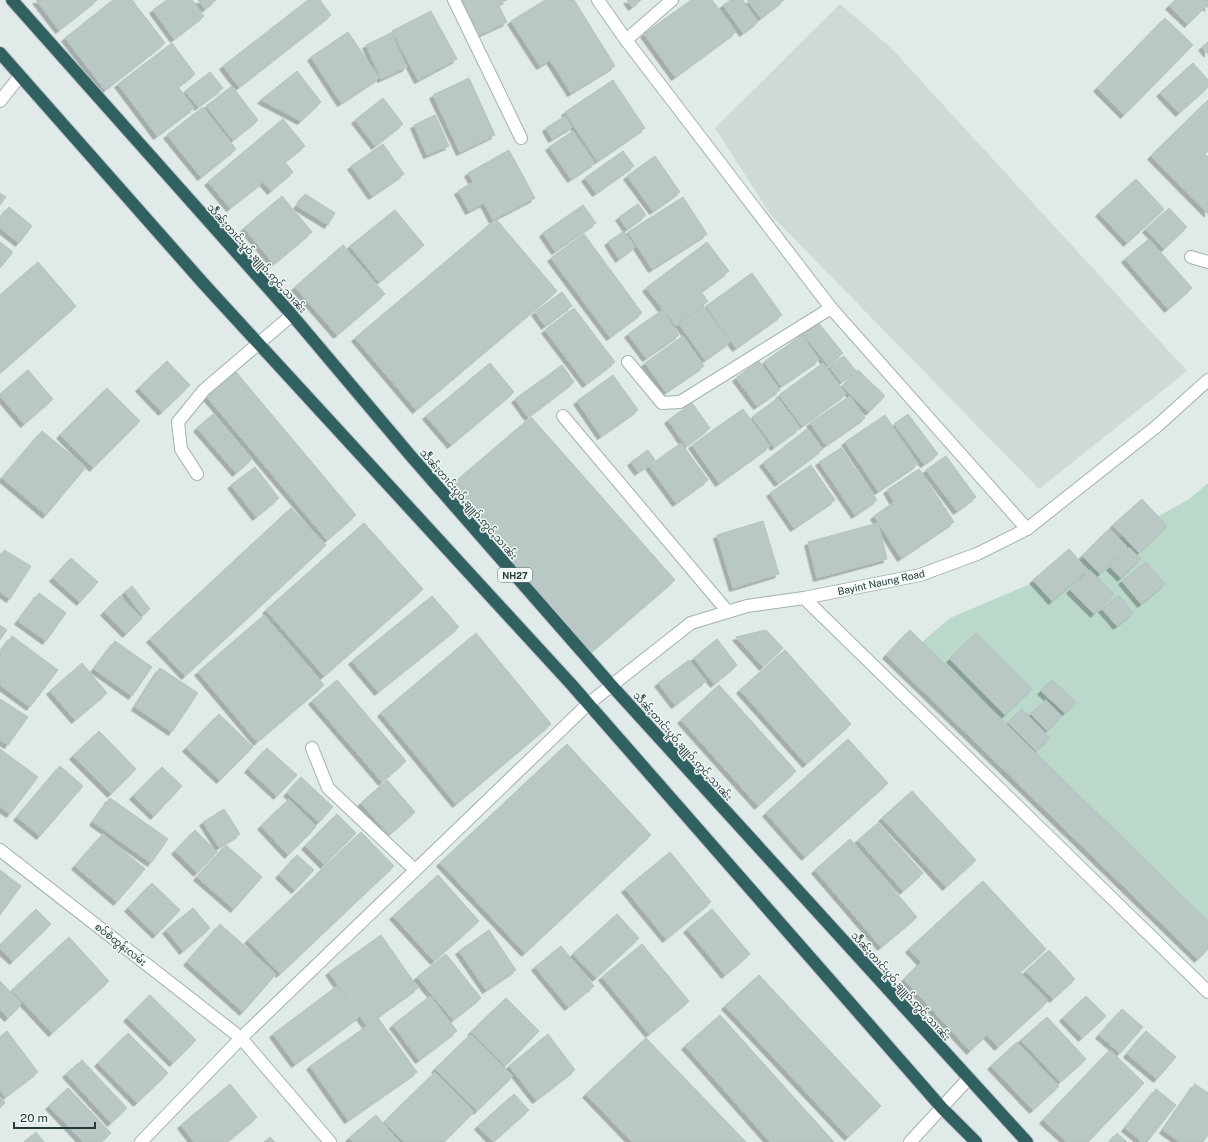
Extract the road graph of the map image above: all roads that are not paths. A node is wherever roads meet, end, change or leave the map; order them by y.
1 (12, 0) edge
2 (454, 0) edge
3 (598, 0) edge
4 (672, 0) edge
5 (626, 40) junction
6 (0, 53) edge
7 (20, 76) junction
8 (0, 101) edge
9 (521, 138) dead end
10 (1191, 257) dead end
11 (1208, 262) edge
12 (831, 308) junction
13 (292, 315) junction
14 (258, 343) junction
15 (628, 362) dead end
16 (1208, 380) edge
17 (563, 416) dead end
18 (197, 474) dead end
19 (1027, 529) junction
20 (804, 598) junction
21 (728, 612) junction
22 (612, 686) junction
23 (588, 704) junction
24 (312, 748) dead end
25 (0, 850) edge
26 (416, 870) junction
27 (1208, 992) edge
28 (241, 1038) junction
29 (969, 1078) junction
30 (942, 1108) junction
31 (141, 1142) edge
32 (330, 1142) edge
33 (910, 1142) edge
34 (976, 1142) edge
35 (1027, 1142) edge

1 - 13 highway, သဵႅၼ်ႈတၢင်းပူဝ်ႇၶျူၵ်ႉဢွင်ႇသၢၼ်း / NH27
2 - 9 street
3 - 5 street
4 - 5 street
5 - 12 street
6 - 7 highway
7 - 8 street
7 - 14 highway
10 - 11 street
12 - 15 street
12 - 19 street
13 - 14 street
13 - 22 highway, သဵႅၼ်ႈတၢင်းပူဝ်ႇၶျူၵ်ႉဢွင်ႇသၢၼ်း / NH27
14 - 18 street
14 - 23 highway
16 - 19 street, Bayint Naung Road
17 - 21 street
19 - 20 street, Bayint Naung Road
20 - 21 street, Bayint Naung Road
20 - 27 street
21 - 22 street, Bayint Naung Road
22 - 23 street, Bayint Naung Road
22 - 29 highway, သဵႅၼ်ႈတၢင်းပူဝ်ႇၶျူၵ်ႉဢွင်ႇသၢၼ်း / NH27
23 - 26 street, Bayint Naung Road
23 - 30 highway
24 - 26 street
25 - 28 street, စဝ်စံထွန်းလမ်း
26 - 28 street, Bayint Naung Road
28 - 31 street, Bayint Naung Road
28 - 32 street, စဝ်စံထွန်းလမ်း
29 - 30 street
29 - 35 highway, သဵႅၼ်ႈတၢင်းပူဝ်ႇၶျူၵ်ႉဢွင်ႇသၢၼ်း / NH27
30 - 33 street
30 - 34 highway

